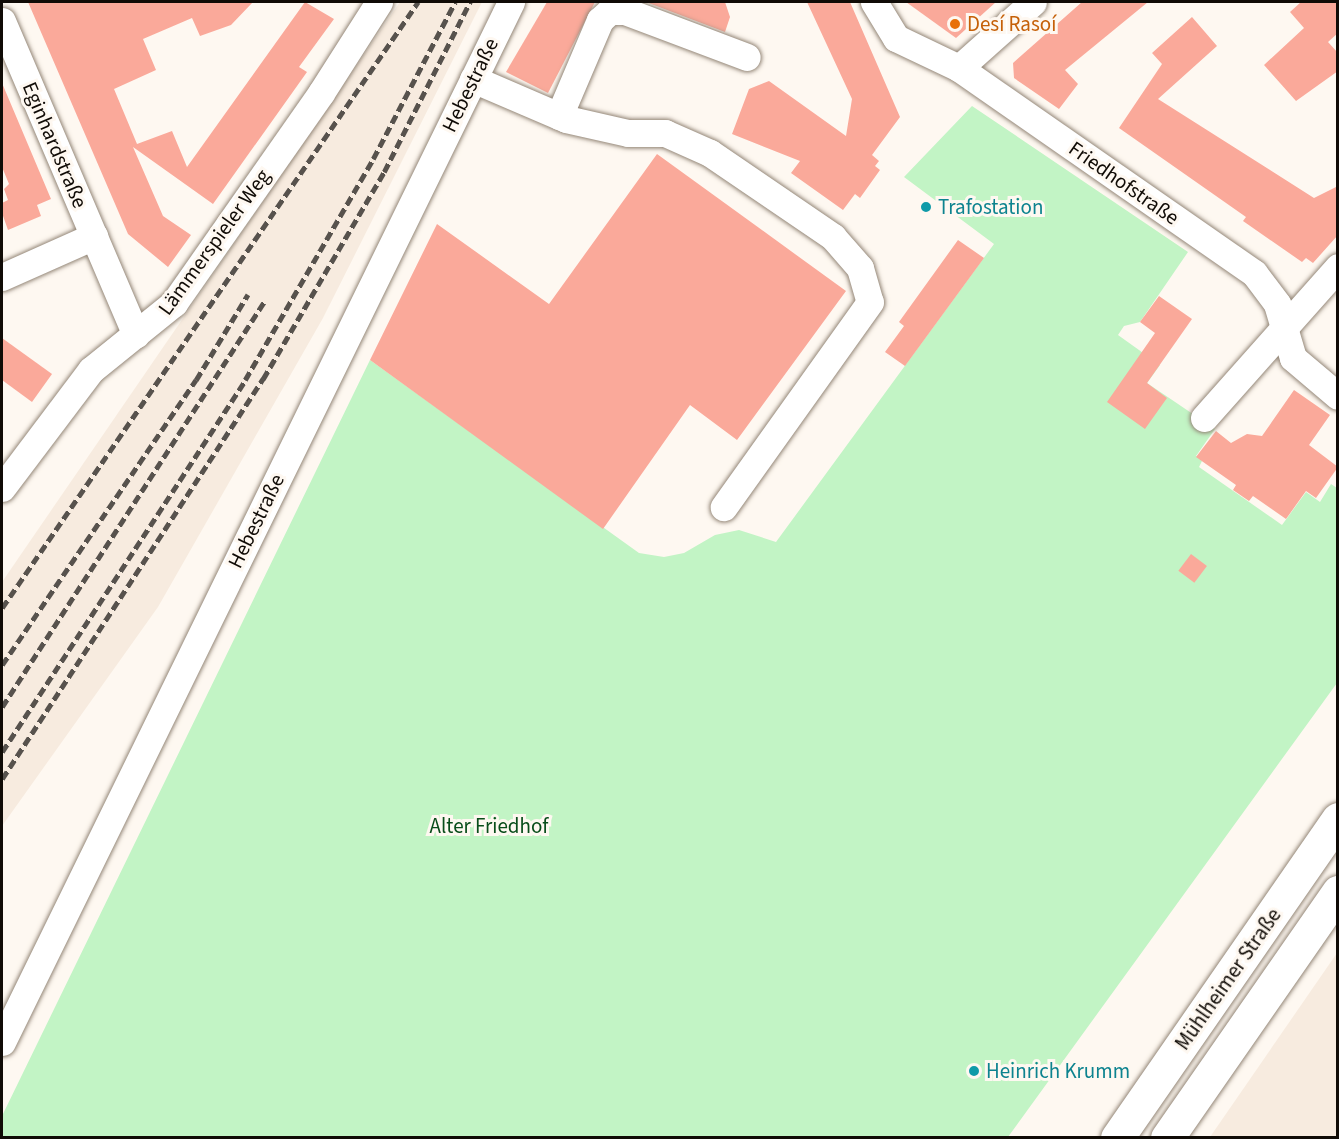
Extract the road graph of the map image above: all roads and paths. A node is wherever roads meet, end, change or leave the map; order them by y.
1 (379, 2) edge
2 (511, 2) edge
3 (874, 2) edge
4 (1033, 2) edge
5 (2, 21) edge
6 (747, 57) dead end
7 (959, 68) junction
8 (473, 79) junction
9 (558, 116) junction
10 (94, 236) junction
11 (1338, 267) edge
12 (2, 277) edge
13 (1284, 327) junction
14 (136, 335) junction
15 (1338, 396) edge
16 (1204, 418) dead end
17 (2, 488) edge
18 (724, 507) dead end
19 (1338, 819) edge
20 (1338, 892) edge
21 (2, 1042) edge
22 (1117, 1137) edge
23 (1167, 1137) edge

1 - 14 street, Lämmerspieler Weg
2 - 8 street, Hebestraße
3 - 7 street, Friedhofstraße
4 - 7 street
5 - 10 street, Eginhardstraße
6 - 9 street
7 - 13 street, Friedhofstraße
8 - 9 street
8 - 21 street, Hebestraße
9 - 18 street
10 - 12 street
10 - 14 street, Eginhardstraße
11 - 13 street
13 - 15 street, Friedhofstraße
13 - 16 street
14 - 17 street, Lämmerspieler Weg
19 - 22 main road, Mühlheimer Straße
20 - 23 main road, Mühlheimer Straße

